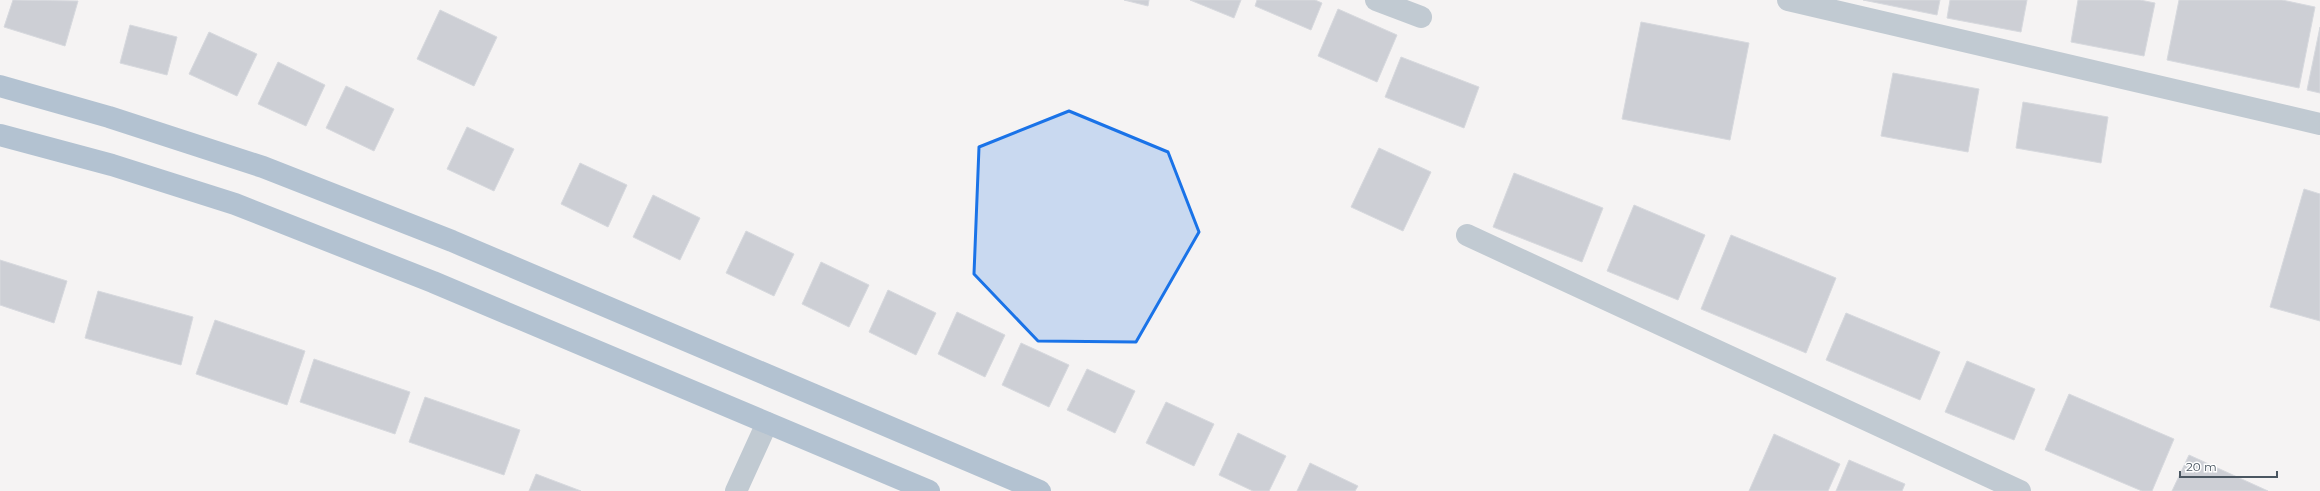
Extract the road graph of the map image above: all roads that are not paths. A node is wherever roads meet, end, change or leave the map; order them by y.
1 (1376, 0) edge
2 (1788, 0) edge
3 (1421, 17) dead end
4 (0, 86) edge
5 (2320, 124) edge
6 (0, 135) edge
7 (1467, 235) dead end
8 (767, 424) junction
9 (736, 491) edge
10 (929, 491) edge
11 (1040, 491) edge
12 (2020, 491) edge

1 - 3 street
2 - 5 street
4 - 11 main road
6 - 8 main road
7 - 12 street
8 - 9 street
8 - 10 main road

